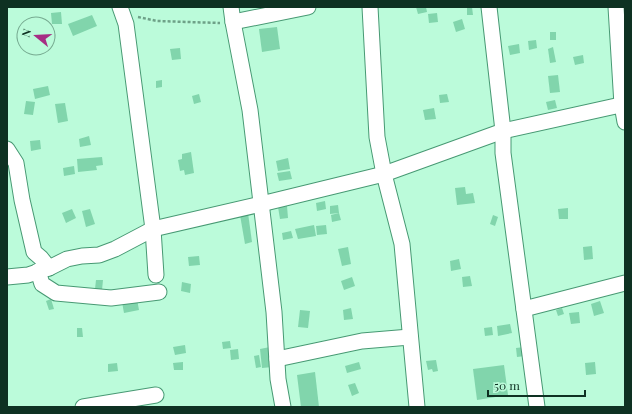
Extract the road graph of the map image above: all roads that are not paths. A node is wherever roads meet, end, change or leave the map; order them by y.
1 (308, 7) edge
2 (370, 7) edge
3 (489, 7) edge
4 (616, 7) edge
5 (121, 9) edge
6 (232, 14) edge
7 (623, 105) edge
8 (625, 122) edge
9 (503, 131) junction
10 (7, 149) edge
11 (384, 174) junction
12 (261, 204) junction
13 (153, 229) junction
14 (43, 270) junction
15 (156, 275) dead end
16 (7, 277) edge
17 (625, 283) edge
18 (159, 292) dead end
19 (524, 309) junction
20 (410, 337) junction
21 (277, 359) junction
22 (156, 395) dead end
23 (82, 407) edge
24 (283, 407) edge
25 (417, 407) edge
26 (537, 407) edge

1 - 6 street
2 - 11 street
3 - 9 street
4 - 7 street
5 - 13 street
6 - 12 street
7 - 8 street
7 - 9 street
9 - 11 street
9 - 19 street
10 - 14 street
11 - 12 street
11 - 20 street
12 - 13 street
12 - 21 street
13 - 14 street
13 - 15 street
14 - 16 street
14 - 18 street
17 - 19 street
19 - 26 street
20 - 21 street
20 - 25 street
21 - 24 street
22 - 23 street

